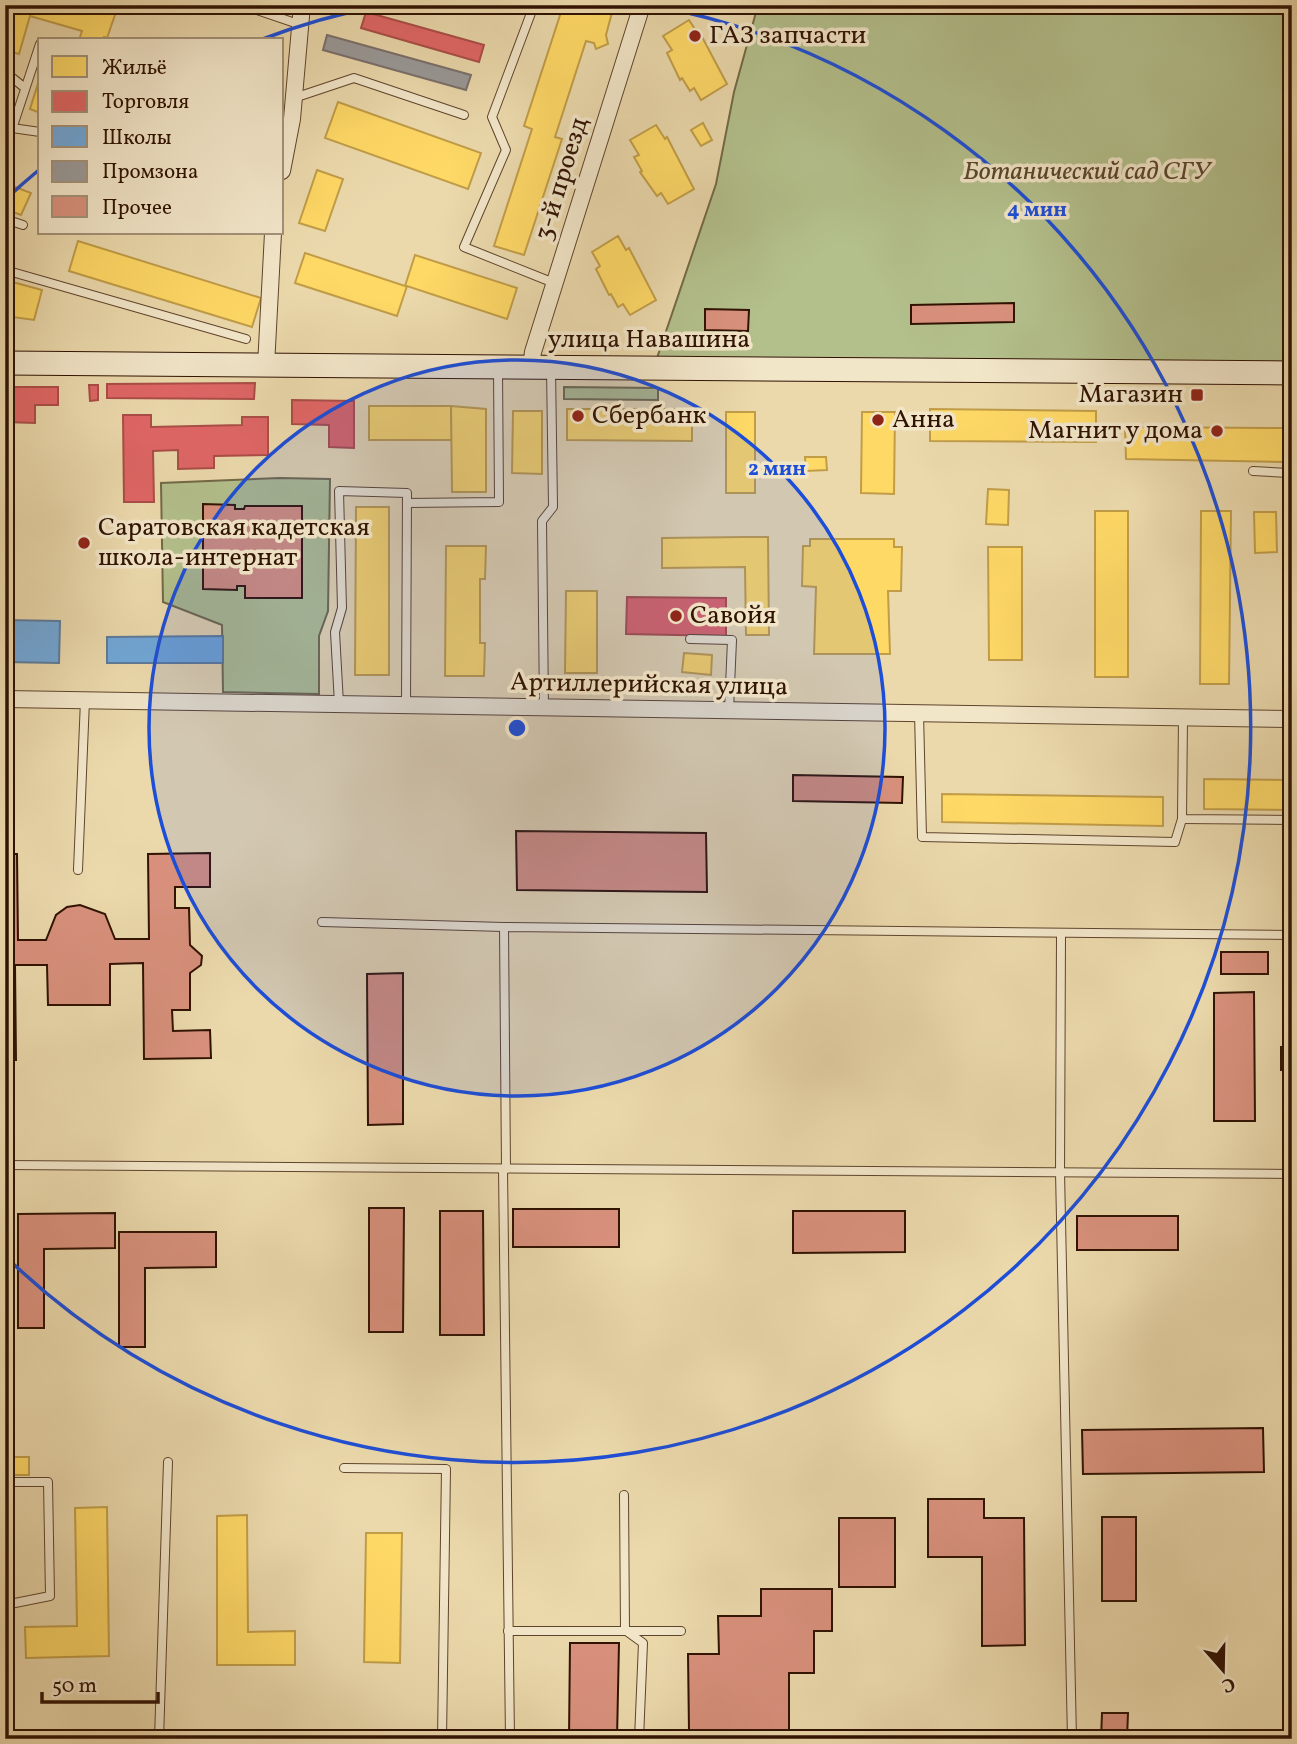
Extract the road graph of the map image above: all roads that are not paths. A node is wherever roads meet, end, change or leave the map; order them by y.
1 (242, 5) edge
2 (302, 5) edge
3 (534, 5) edge
4 (642, 5) edge
5 (301, 25) junction
6 (38, 50) edge
7 (5, 72) edge
8 (25, 88) junction
9 (294, 98) junction
10 (464, 115) dead end
11 (9, 127) edge
12 (38, 132) edge
13 (284, 159) edge
14 (5, 219) edge
15 (23, 225) dead end
16 (273, 234) edge
17 (5, 270) edge
18 (554, 283) junction
19 (246, 339) dead end
20 (5, 363) edge
21 (266, 366) junction
22 (541, 367) junction
23 (498, 368) junction
24 (1292, 373) edge
25 (1292, 379) edge
26 (1253, 471) dead end
27 (407, 503) junction
28 (690, 639) dead end
29 (5, 699) edge
30 (85, 700) junction
31 (340, 704) junction
32 (406, 705) junction
33 (544, 708) junction
34 (729, 710) junction
35 (919, 713) junction
36 (1183, 717) junction
37 (1292, 719) edge
38 (1182, 819) junction
39 (1292, 820) edge
40 (78, 870) dead end
41 (322, 922) dead end
42 (504, 927) junction
43 (1061, 935) junction
44 (1292, 935) edge
45 (5, 1165) edge
46 (505, 1169) junction
47 (1060, 1172) junction
48 (1292, 1174) edge
49 (168, 1462) dead end
50 (344, 1468) dead end
51 (5, 1482) edge
52 (624, 1494) dead end
53 (5, 1605) edge
54 (625, 1630) junction
55 (508, 1631) junction
56 (681, 1631) dead end
57 (5, 1734) edge
58 (144, 1739) edge
59 (159, 1739) edge
60 (442, 1739) edge
61 (510, 1739) edge
62 (639, 1739) edge
63 (1072, 1739) edge

1 - 5 lane
2 - 5 street
3 - 18 lane
4 - 18 street, 3-й проезд
5 - 9 street
6 - 8 lane
7 - 8 lane
8 - 11 lane
9 - 10 lane
9 - 13 street
11 - 12 lane
14 - 15 lane
16 - 21 street
17 - 19 lane
18 - 22 street, 3-й проезд
20 - 21 main road, улица Навашина
21 - 23 main road, улица Навашина
22 - 23 main road, улица Навашина
22 - 24 main road, улица Навашина
22 - 33 lane
23 - 27 lane
25 - 26 lane
27 - 31 lane
27 - 32 lane
28 - 34 lane
29 - 30 street, Артиллерийская улица
30 - 31 street, Артиллерийская улица
30 - 40 lane
31 - 32 street, Артиллерийская улица
32 - 33 street, Артиллерийская улица
33 - 34 street, Артиллерийская улица
34 - 35 street, Артиллерийская улица
35 - 36 street, Артиллерийская улица
35 - 38 lane
36 - 37 street, Артиллерийская улица
36 - 38 lane
38 - 39 lane
41 - 42 lane
42 - 43 lane
42 - 46 lane
43 - 44 lane
43 - 47 lane
45 - 46 lane
46 - 47 lane
46 - 55 lane
47 - 48 lane
47 - 63 lane
49 - 59 lane
50 - 60 lane
51 - 53 lane
52 - 54 lane
54 - 55 lane
54 - 56 lane
54 - 62 lane
55 - 61 lane
57 - 58 lane

